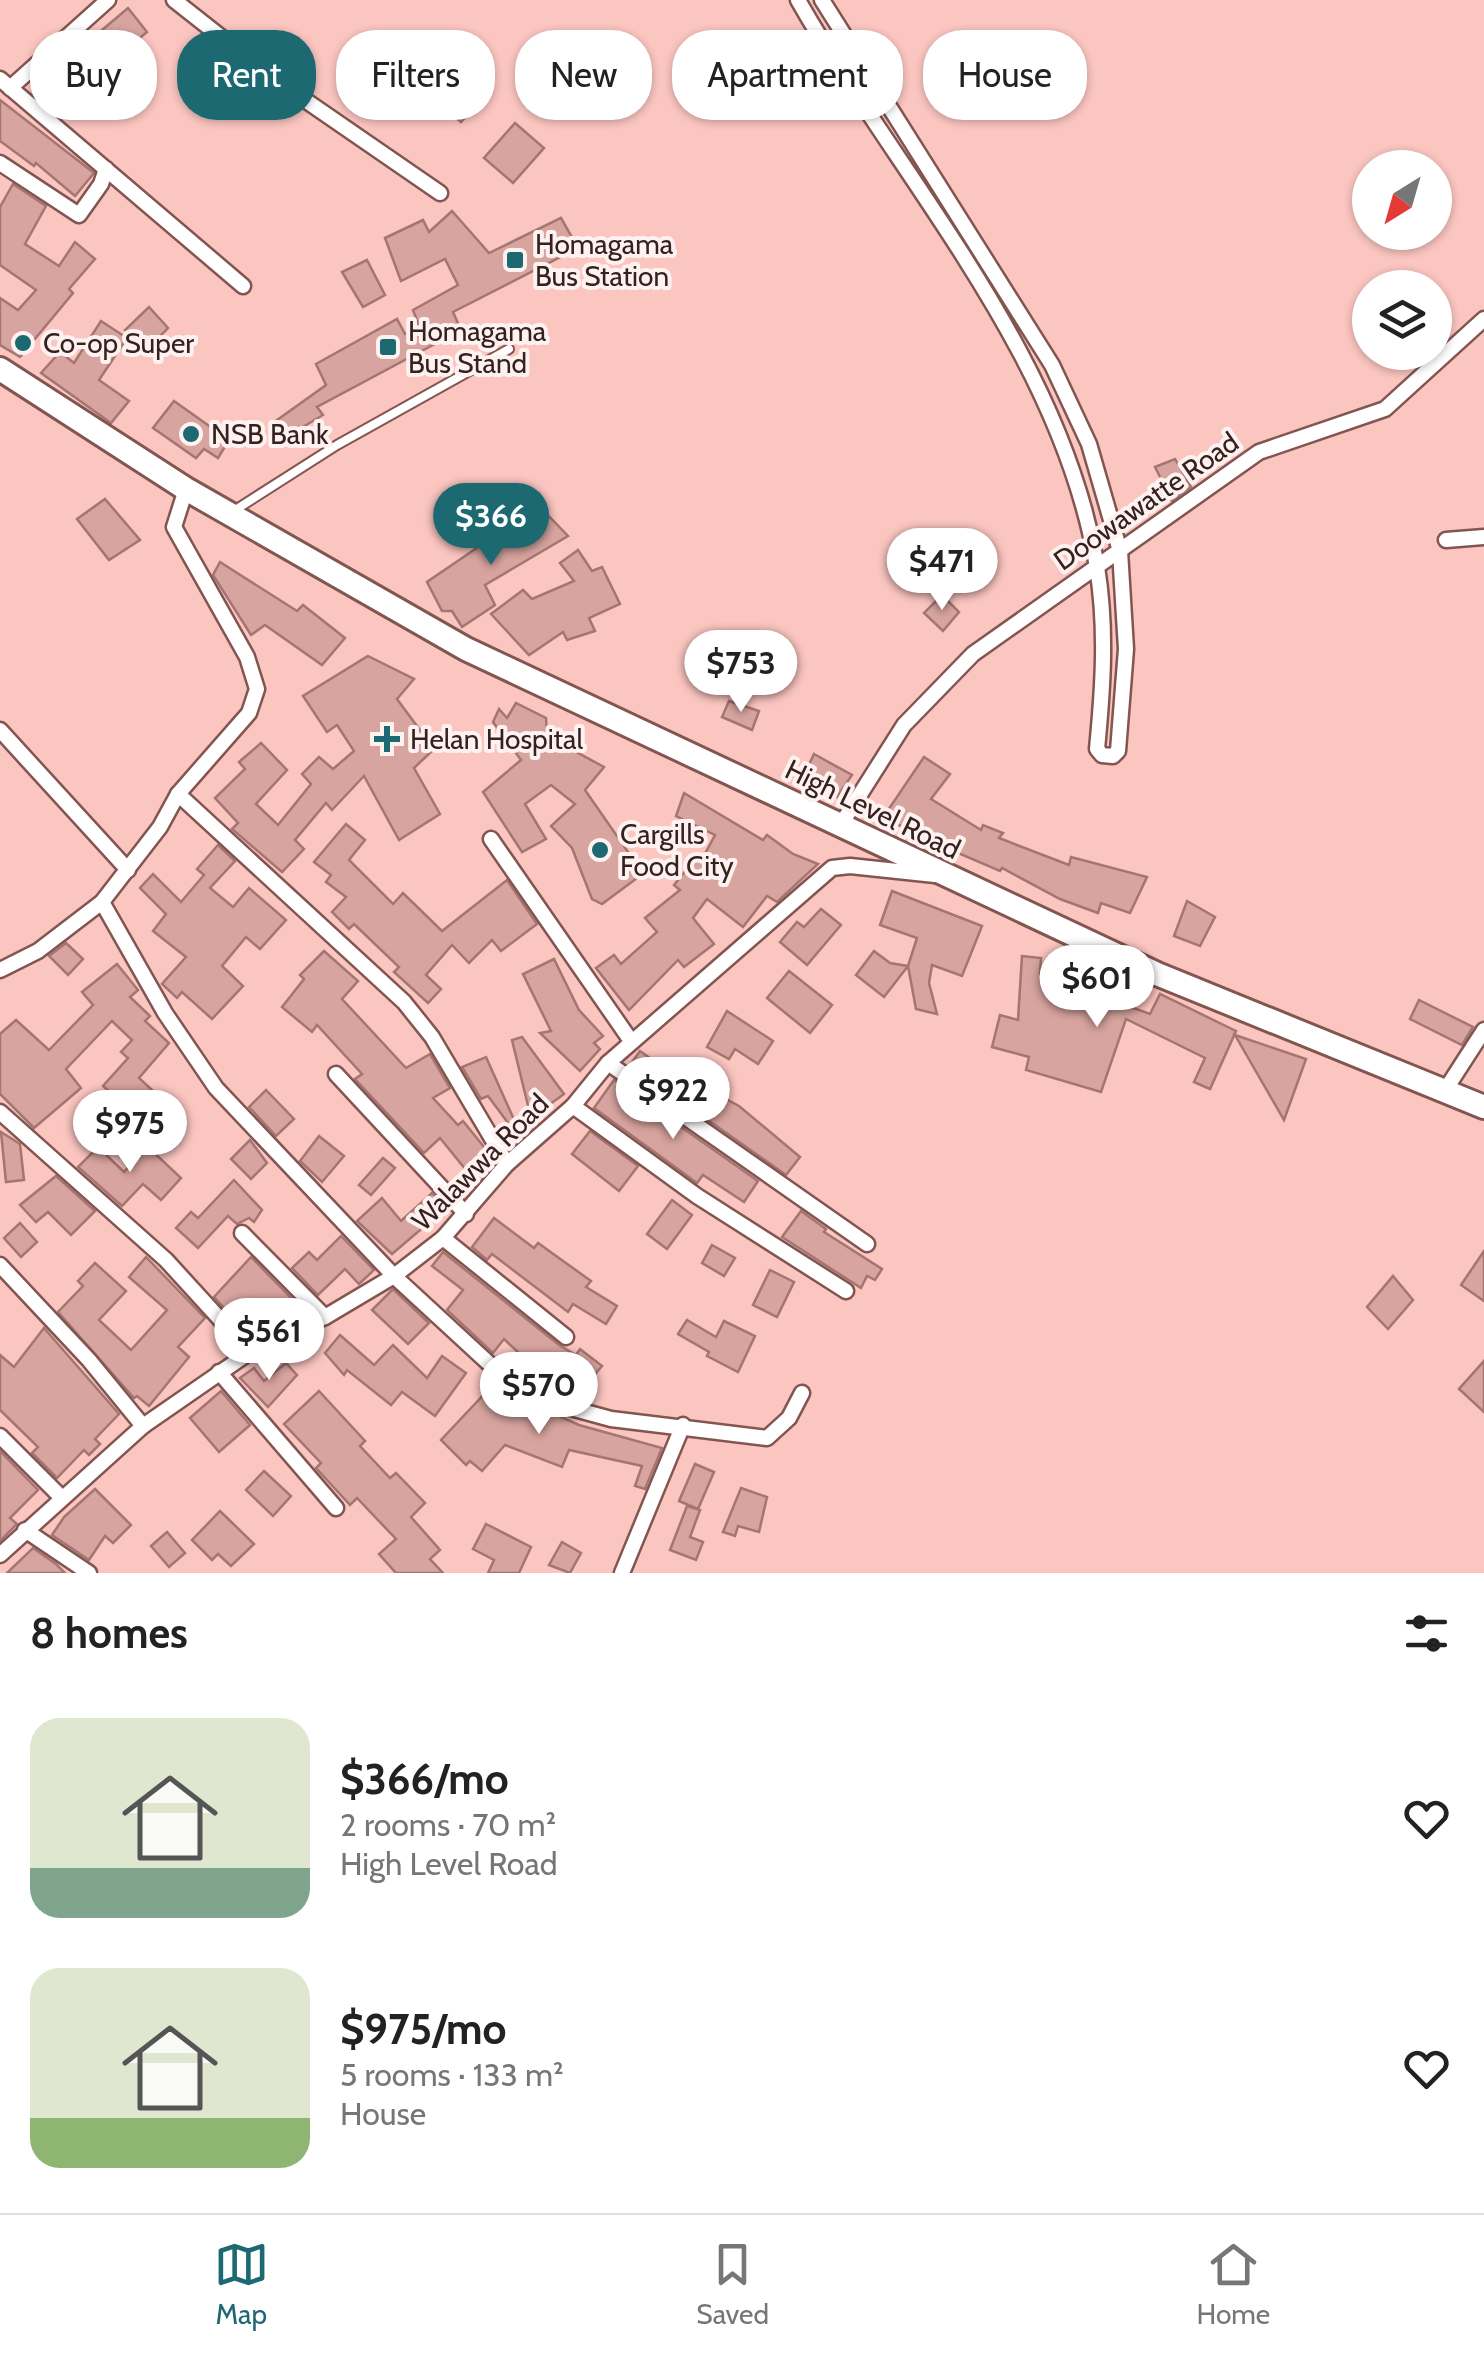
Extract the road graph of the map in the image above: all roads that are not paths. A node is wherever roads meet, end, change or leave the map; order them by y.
1 (108, 0) edge
2 (174, 0) edge
3 (798, 0) edge
4 (822, 0) edge
5 (5, 84) edge
6 (0, 163) edge
7 (106, 169) junction
8 (440, 193) dead end
9 (243, 286) dead end
10 (1484, 319) edge
11 (509, 350) dead end
12 (0, 368) edge
13 (186, 490) junction
14 (228, 515) junction
15 (1484, 537) edge
16 (1446, 540) dead end
17 (1120, 550) junction
18 (1097, 566) junction
19 (0, 730) edge
20 (178, 794) junction
21 (840, 826) junction
22 (491, 839) dead end
23 (128, 870) junction
24 (940, 876) junction
25 (102, 902) junction
26 (0, 970) edge
27 (1484, 1030) edge
28 (631, 1041) junction
29 (608, 1063) junction
30 (336, 1074) dead end
31 (1444, 1092) junction
32 (573, 1106) junction
33 (1484, 1107) edge
34 (0, 1112) edge
35 (507, 1164) junction
36 (466, 1214) junction
37 (242, 1233) dead end
38 (443, 1238) junction
39 (867, 1244) dead end
40 (0, 1265) edge
41 (394, 1276) junction
42 (846, 1292) dead end
43 (326, 1317) junction
44 (566, 1338) dead end
45 (250, 1352) junction
46 (218, 1372) junction
47 (802, 1393) dead end
48 (683, 1424) junction
49 (143, 1426) junction
50 (0, 1436) edge
51 (61, 1497) junction
52 (336, 1508) dead end
53 (25, 1530) junction
54 (0, 1555) edge
55 (89, 1573) edge
56 (622, 1573) edge

1 - 5 street
2 - 8 street
3 - 18 street
4 - 17 street
5 - 7 street
6 - 7 street
7 - 9 street
10 - 17 street, Doowawatte Road
11 - 14 lane
12 - 13 highway, High Level Road
13 - 14 highway, High Level Road
13 - 20 street
14 - 21 highway, High Level Road
15 - 16 street
17 - 18 street, Doowawatte Road
17 - 18 street
18 - 21 street, Doowawatte Road
19 - 23 street
20 - 23 street
20 - 35 street
21 - 24 highway, High Level Road
22 - 28 street
23 - 25 street
24 - 28 street, Walawwa Road
24 - 31 highway, High Level Road
25 - 26 street
25 - 41 street
27 - 31 street
28 - 29 street, Walawwa Road
29 - 32 street, Walawwa Road
29 - 39 street
30 - 36 street
31 - 33 highway, High Level Road
32 - 35 street, Walawwa Road
32 - 42 street
34 - 45 street
35 - 36 street, Walawwa Road
36 - 38 street, Walawwa Road
37 - 43 street
38 - 41 street, Walawwa Road
38 - 44 street
40 - 49 street
41 - 43 street, Walawwa Road
41 - 48 street
43 - 45 street, Walawwa Road
45 - 46 street, Walawwa Road
46 - 49 street, Walawwa Road
46 - 52 street
47 - 48 street
48 - 56 street
49 - 51 street, Walawwa Road
50 - 51 street
51 - 53 street, Walawwa Road
53 - 54 street, Walawwa Road
53 - 55 street

